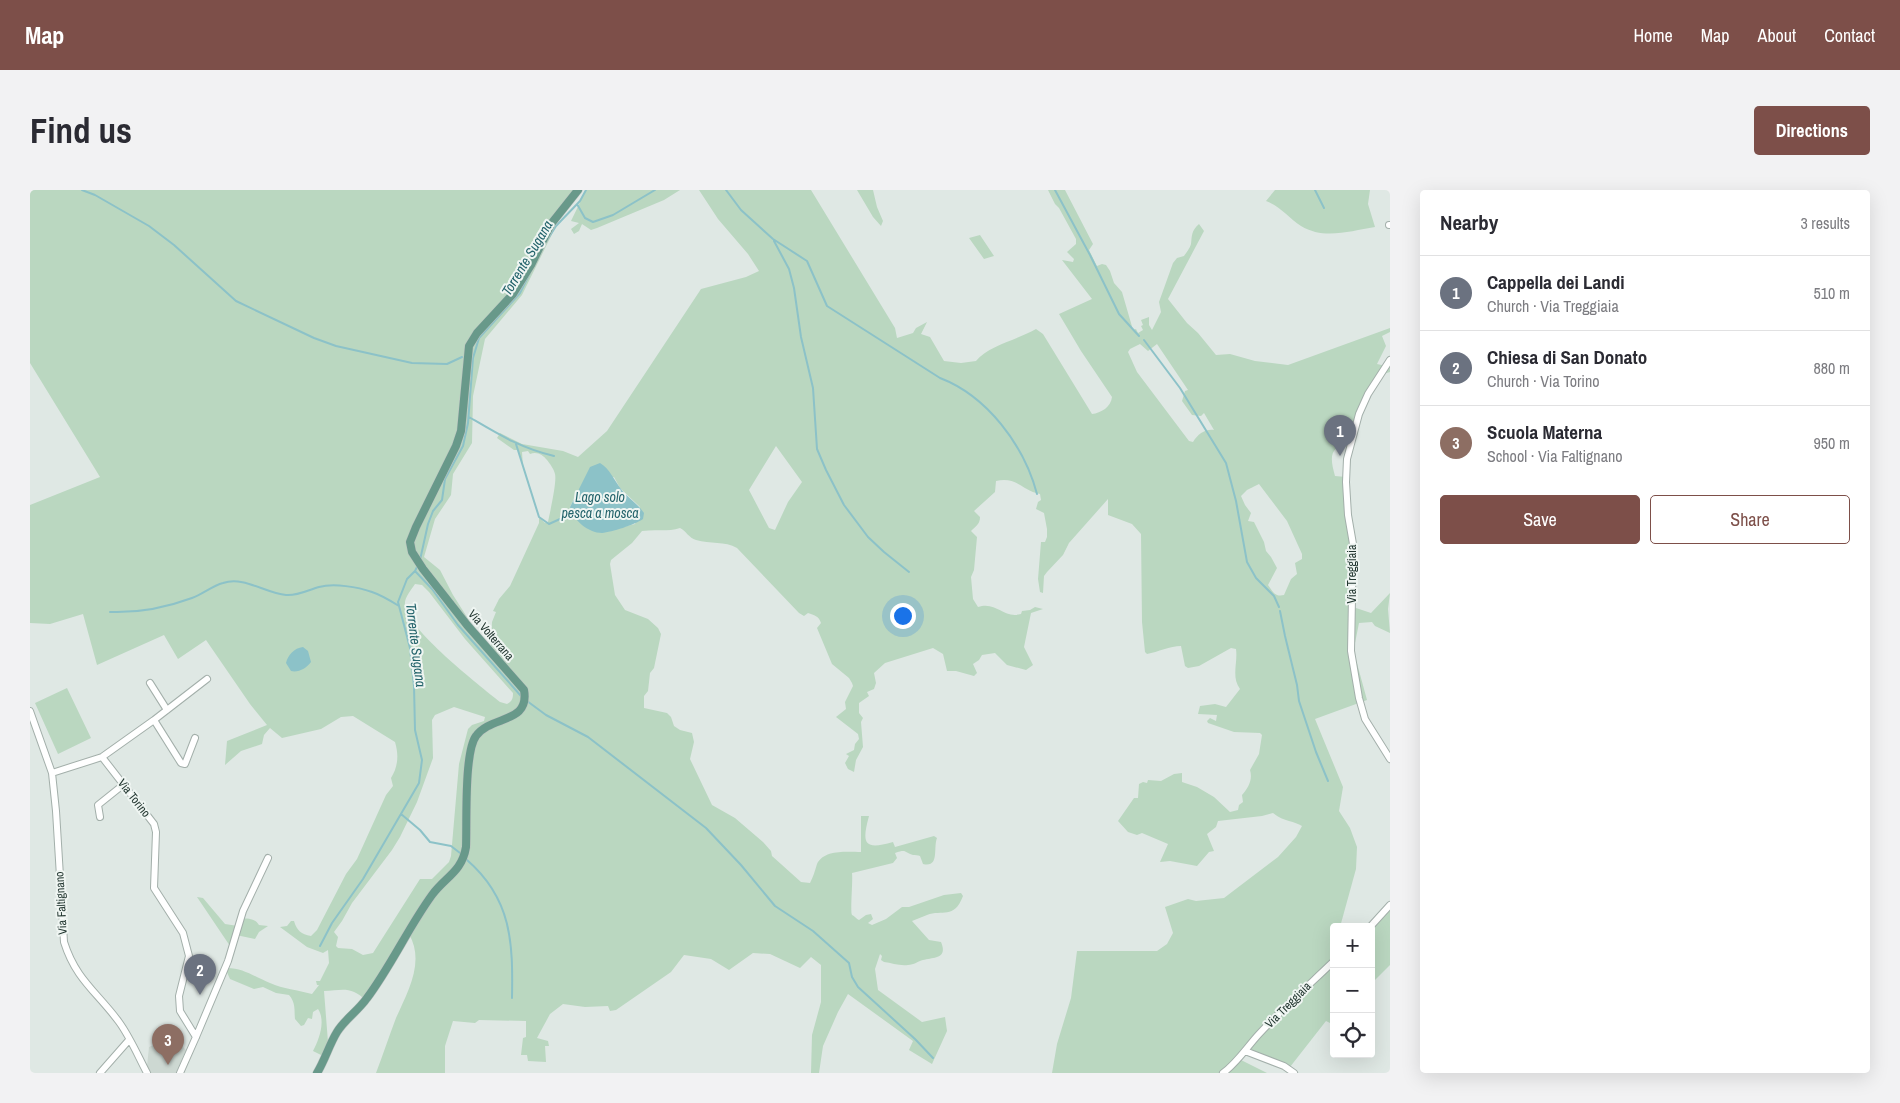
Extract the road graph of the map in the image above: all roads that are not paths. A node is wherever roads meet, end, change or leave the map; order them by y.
1 (578, 190) edge
2 (1390, 360) edge
3 (207, 678) dead end
4 (150, 683) dead end
5 (167, 710) junction
6 (30, 711) edge
7 (154, 720) junction
8 (196, 738) dead end
9 (102, 757) junction
10 (1390, 759) edge
11 (52, 773) junction
12 (123, 785) junction
13 (100, 817) dead end
14 (268, 858) dead end
15 (1390, 905) edge
16 (1374, 923) edge
17 (1330, 965) edge
18 (196, 1037) junction
19 (129, 1040) junction
20 (1244, 1051) junction
21 (100, 1073) edge
22 (147, 1073) edge
23 (180, 1073) edge
24 (317, 1073) edge
25 (1223, 1073) edge
26 (1294, 1073) edge

1 - 24 main road, Via Volterrana
2 - 10 street, Via Treggiaia
3 - 5 street
4 - 5 street
5 - 7 street
6 - 11 street, Via Faltignano
7 - 8 street
7 - 9 street
9 - 11 street
9 - 12 street, Via Torino
11 - 19 street, Via Faltignano
12 - 13 street
12 - 18 street, Via Torino
14 - 18 street
15 - 16 street
17 - 20 street, Via Treggiaia
18 - 23 street
19 - 21 street
19 - 22 street, Via Faltignano
20 - 25 street, Via Treggiaia
20 - 26 street

